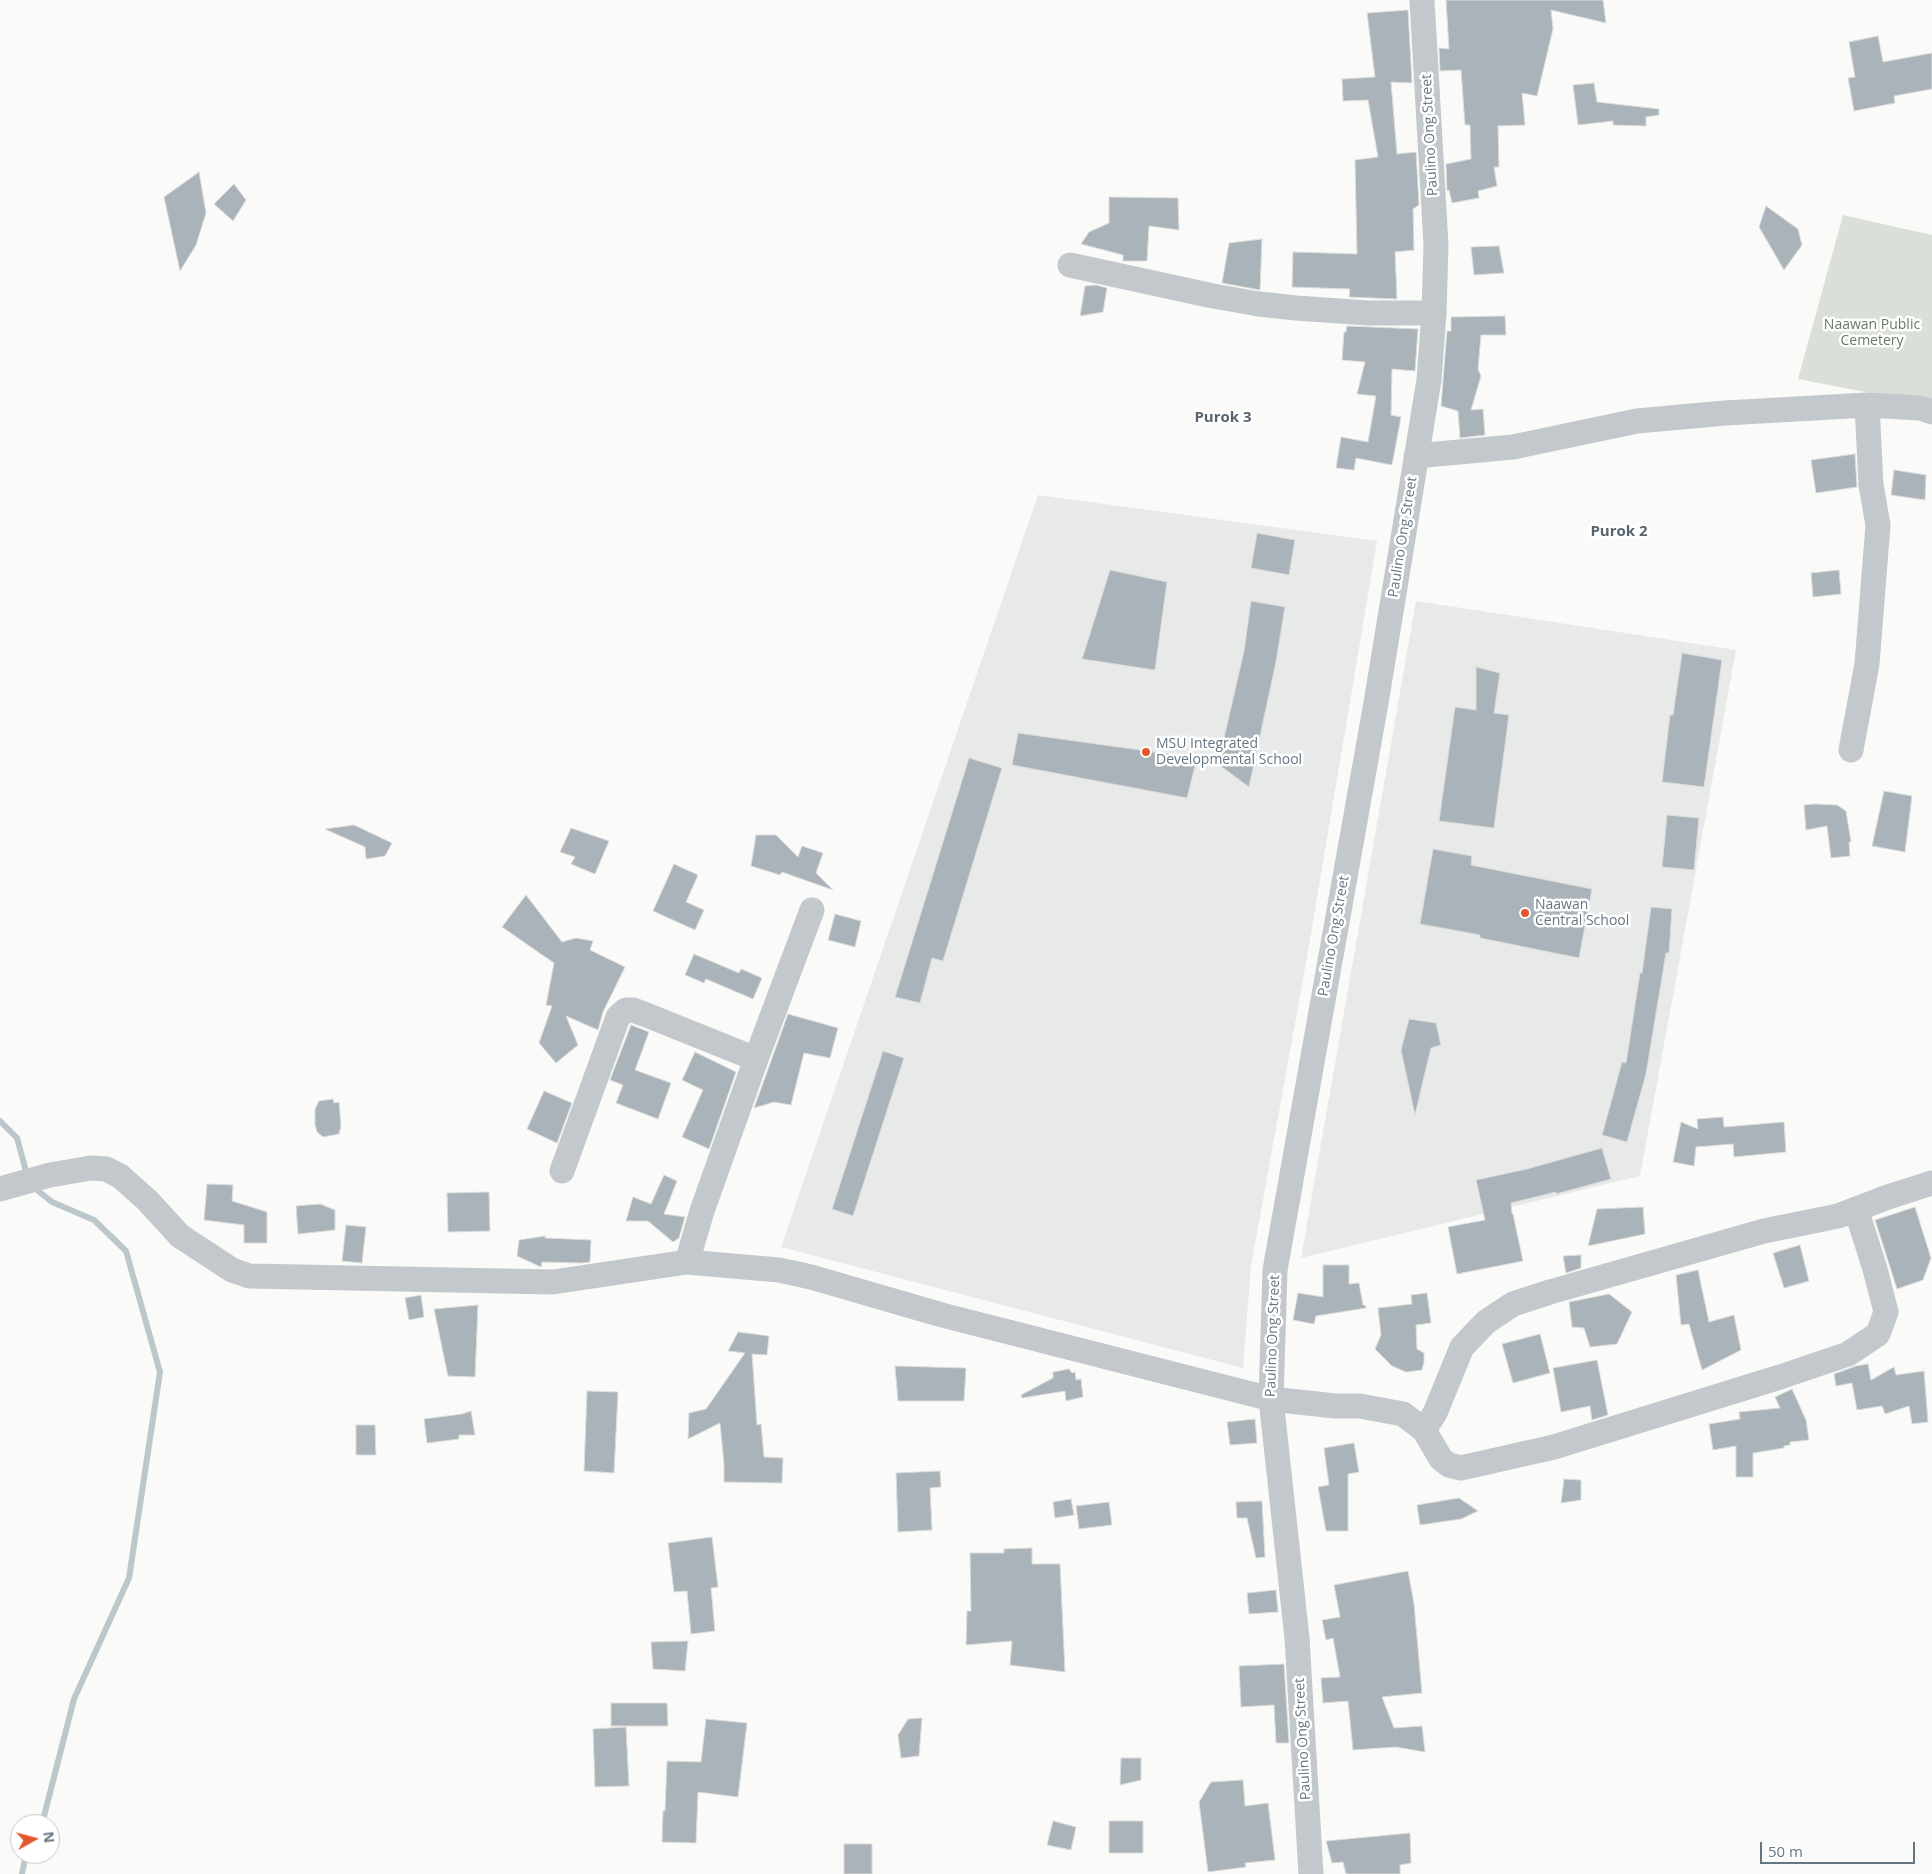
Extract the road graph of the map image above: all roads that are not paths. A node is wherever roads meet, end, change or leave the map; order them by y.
1 (1422, 0) edge
2 (1070, 265) dead end
3 (1434, 313) junction
4 (1867, 405) junction
5 (1932, 412) edge
6 (1416, 456) junction
7 (1851, 750) dead end
8 (812, 910) dead end
9 (756, 1059) junction
10 (562, 1171) dead end
11 (1932, 1183) edge
12 (5, 1187) edge
13 (1856, 1209) junction
14 (686, 1262) junction
15 (1271, 1399) junction
16 (1424, 1430) junction
17 (1311, 1874) edge

1 - 3 street, Paulino Ong Street
2 - 3 street
3 - 6 street, Paulino Ong Street
4 - 5 street
4 - 6 street
4 - 7 street
6 - 15 street, Paulino Ong Street
8 - 9 street
9 - 10 street
9 - 14 street
11 - 13 street
12 - 14 street
13 - 16 street
13 - 16 street
14 - 15 street
15 - 16 street
15 - 17 street, Paulino Ong Street

